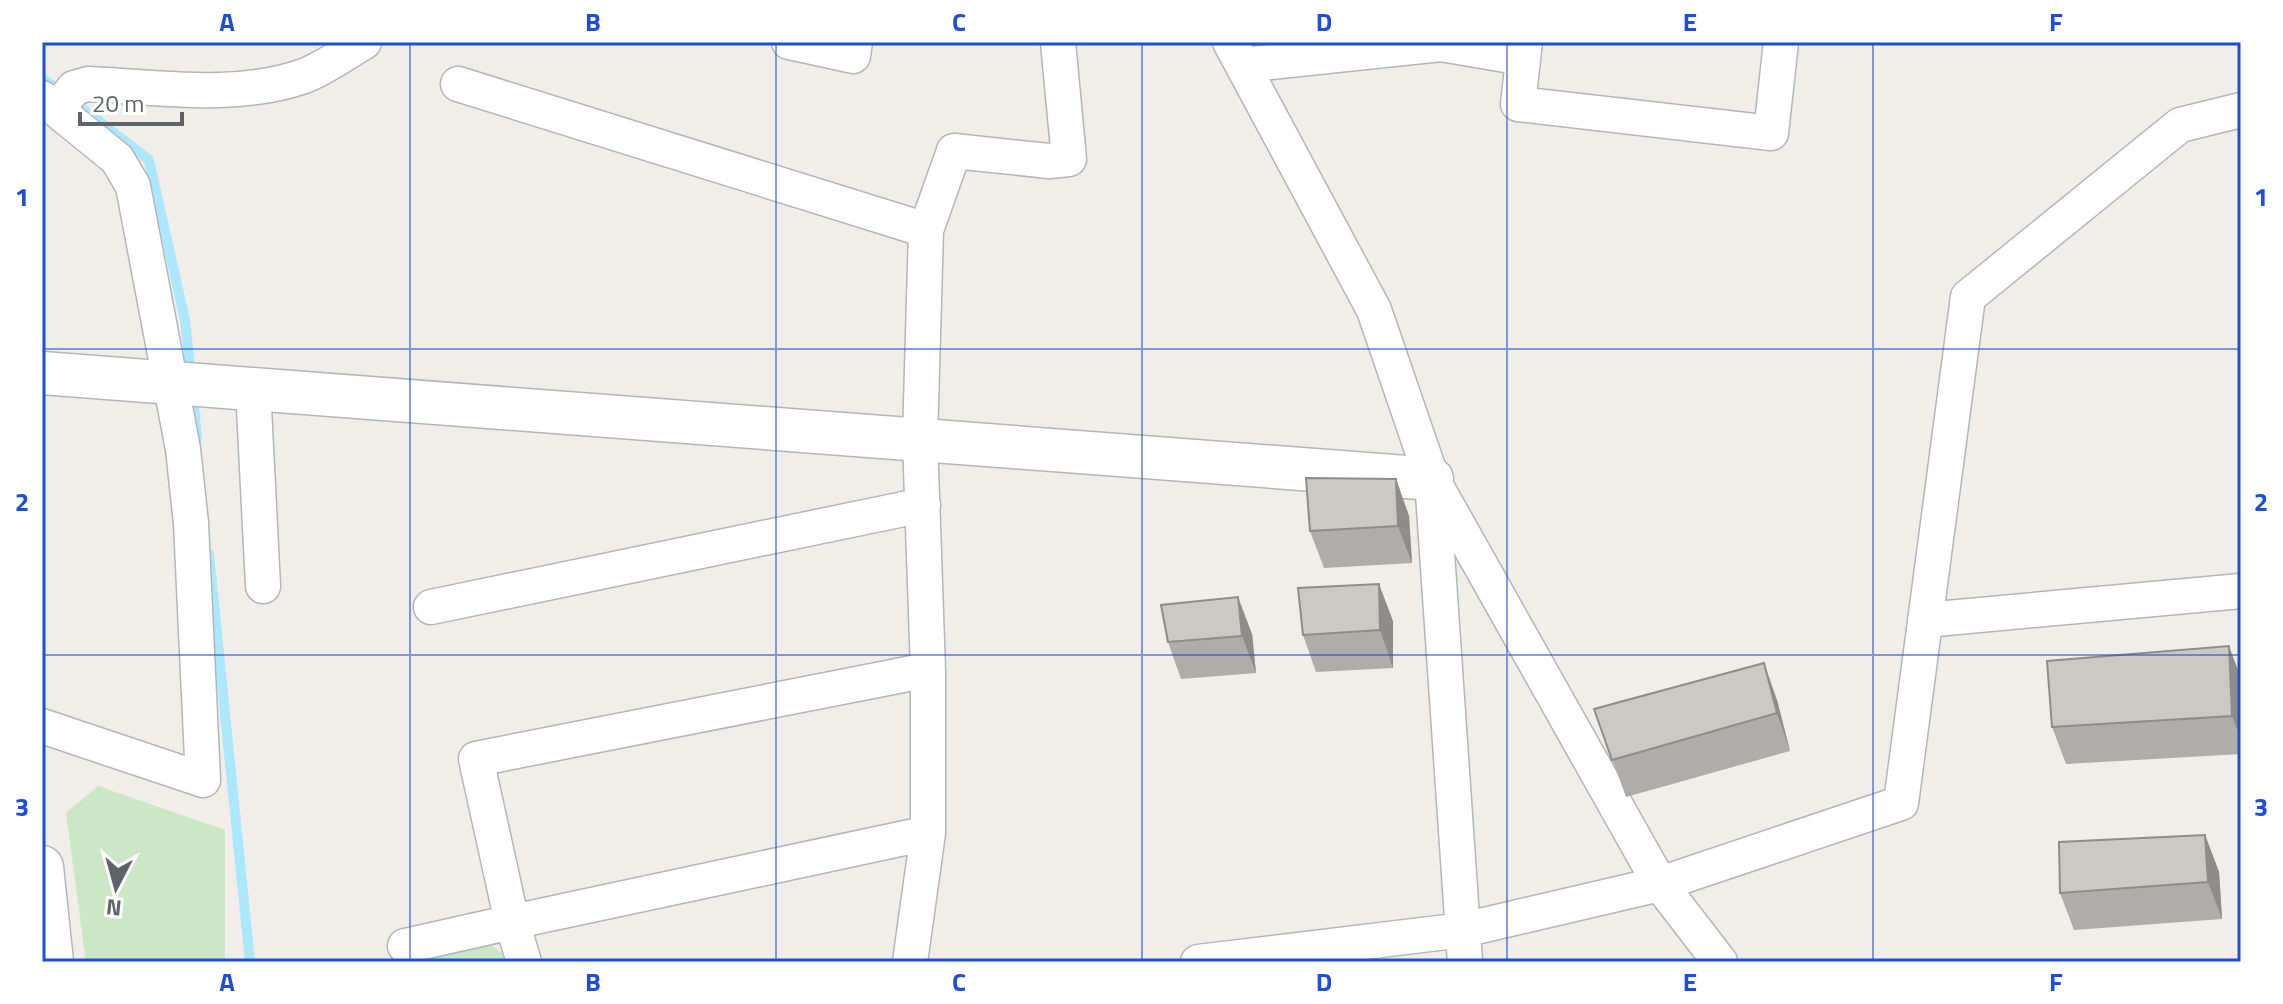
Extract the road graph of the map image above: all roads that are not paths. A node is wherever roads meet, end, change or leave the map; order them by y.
1 (364, 42) edge
2 (789, 42) edge
3 (855, 42) edge
4 (1058, 42) edge
5 (1781, 42) edge
6 (1524, 50) edge
7 (1236, 54) edge
8 (458, 84) dead end
9 (49, 104) edge
10 (2241, 110) edge
11 (926, 230) junction
12 (42, 373) edge
13 (171, 382) junction
14 (253, 388) junction
15 (920, 439) junction
16 (1432, 479) junction
17 (923, 505) junction
18 (263, 586) dead end
19 (2241, 591) edge
20 (431, 607) dead end
21 (1925, 620) junction
22 (928, 670) junction
23 (42, 726) edge
24 (928, 833) junction
25 (42, 867) edge
26 (1660, 884) junction
27 (512, 922) junction
28 (48, 940) edge
29 (405, 946) dead end
30 (1464, 946) edge
31 (524, 962) edge
32 (910, 962) edge
33 (1198, 962) edge
34 (1720, 962) edge

1 - 9 street
2 - 3 street
4 - 11 street
5 - 6 street
6 - 7 street
7 - 16 street
8 - 11 street
9 - 13 street
10 - 21 street
11 - 15 street
12 - 13 street
13 - 14 street
13 - 23 street
14 - 15 street
14 - 18 street
15 - 16 street
15 - 17 street
16 - 26 street
16 - 30 street
17 - 20 street
17 - 22 street
19 - 21 street
21 - 26 street
22 - 24 street
22 - 27 street
24 - 27 street
24 - 32 street
25 - 28 street
26 - 30 street
26 - 34 street
27 - 29 street
27 - 31 street
30 - 33 street

